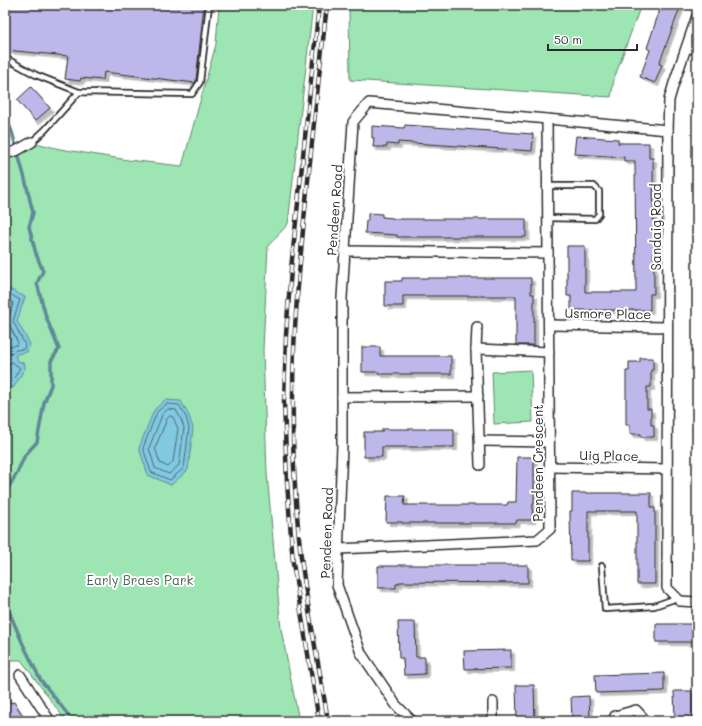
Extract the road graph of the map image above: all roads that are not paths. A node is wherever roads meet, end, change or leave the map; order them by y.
1 (209, 5) edge
2 (697, 16) edge
3 (687, 47) junction
4 (697, 50) edge
5 (5, 58) edge
6 (79, 92) junction
7 (547, 119) junction
8 (668, 130) junction
9 (32, 142) joint
10 (5, 154) edge
11 (548, 186) junction
12 (548, 218) junction
13 (345, 251) junction
14 (548, 253) junction
15 (549, 325) junction
16 (477, 327) dead end
17 (668, 327) junction
18 (476, 349) junction
19 (549, 352) junction
20 (478, 396) junction
21 (342, 397) junction
22 (480, 441) junction
23 (549, 442) junction
24 (480, 464) dead end
25 (550, 467) junction
26 (667, 469) junction
27 (338, 549) junction
28 (602, 566) dead end
29 (676, 598) junction
30 (697, 602) edge
31 (20, 675) dead end
32 (493, 702) dead end
33 (50, 721) edge
34 (412, 721) edge
35 (493, 721) edge
36 (613, 721) edge
37 (646, 721) edge

1 - 6 lane
2 - 3 street, Sandaig Road
3 - 4 street
3 - 8 street, Sandaig Road
5 - 6 lane
6 - 9 lane
7 - 8 street
7 - 11 street, Pendeen Crescent
7 - 13 street, Pendeen Road
8 - 17 street, Sandaig Road
9 - 10 street
11 - 12 street, Pendeen Crescent
11 - 12 lane
12 - 14 street, Pendeen Crescent
13 - 14 street
13 - 21 street, Pendeen Road
14 - 15 street, Pendeen Crescent
15 - 17 street, Usmore Place
15 - 19 street, Pendeen Crescent
16 - 18 street
17 - 26 street, Sandaig Road
18 - 19 street
18 - 20 street
19 - 23 street, Pendeen Crescent
20 - 21 street
20 - 22 street
21 - 27 street, Pendeen Road
22 - 23 street
22 - 24 street
23 - 25 street, Pendeen Crescent
25 - 26 street, Uig Place
25 - 27 street, Pendeen Crescent
26 - 29 street, Sandaig Road
27 - 34 street, Pendeen Road
28 - 29 lane
29 - 30 street
31 - 33 street
32 - 35 street
36 - 37 street

